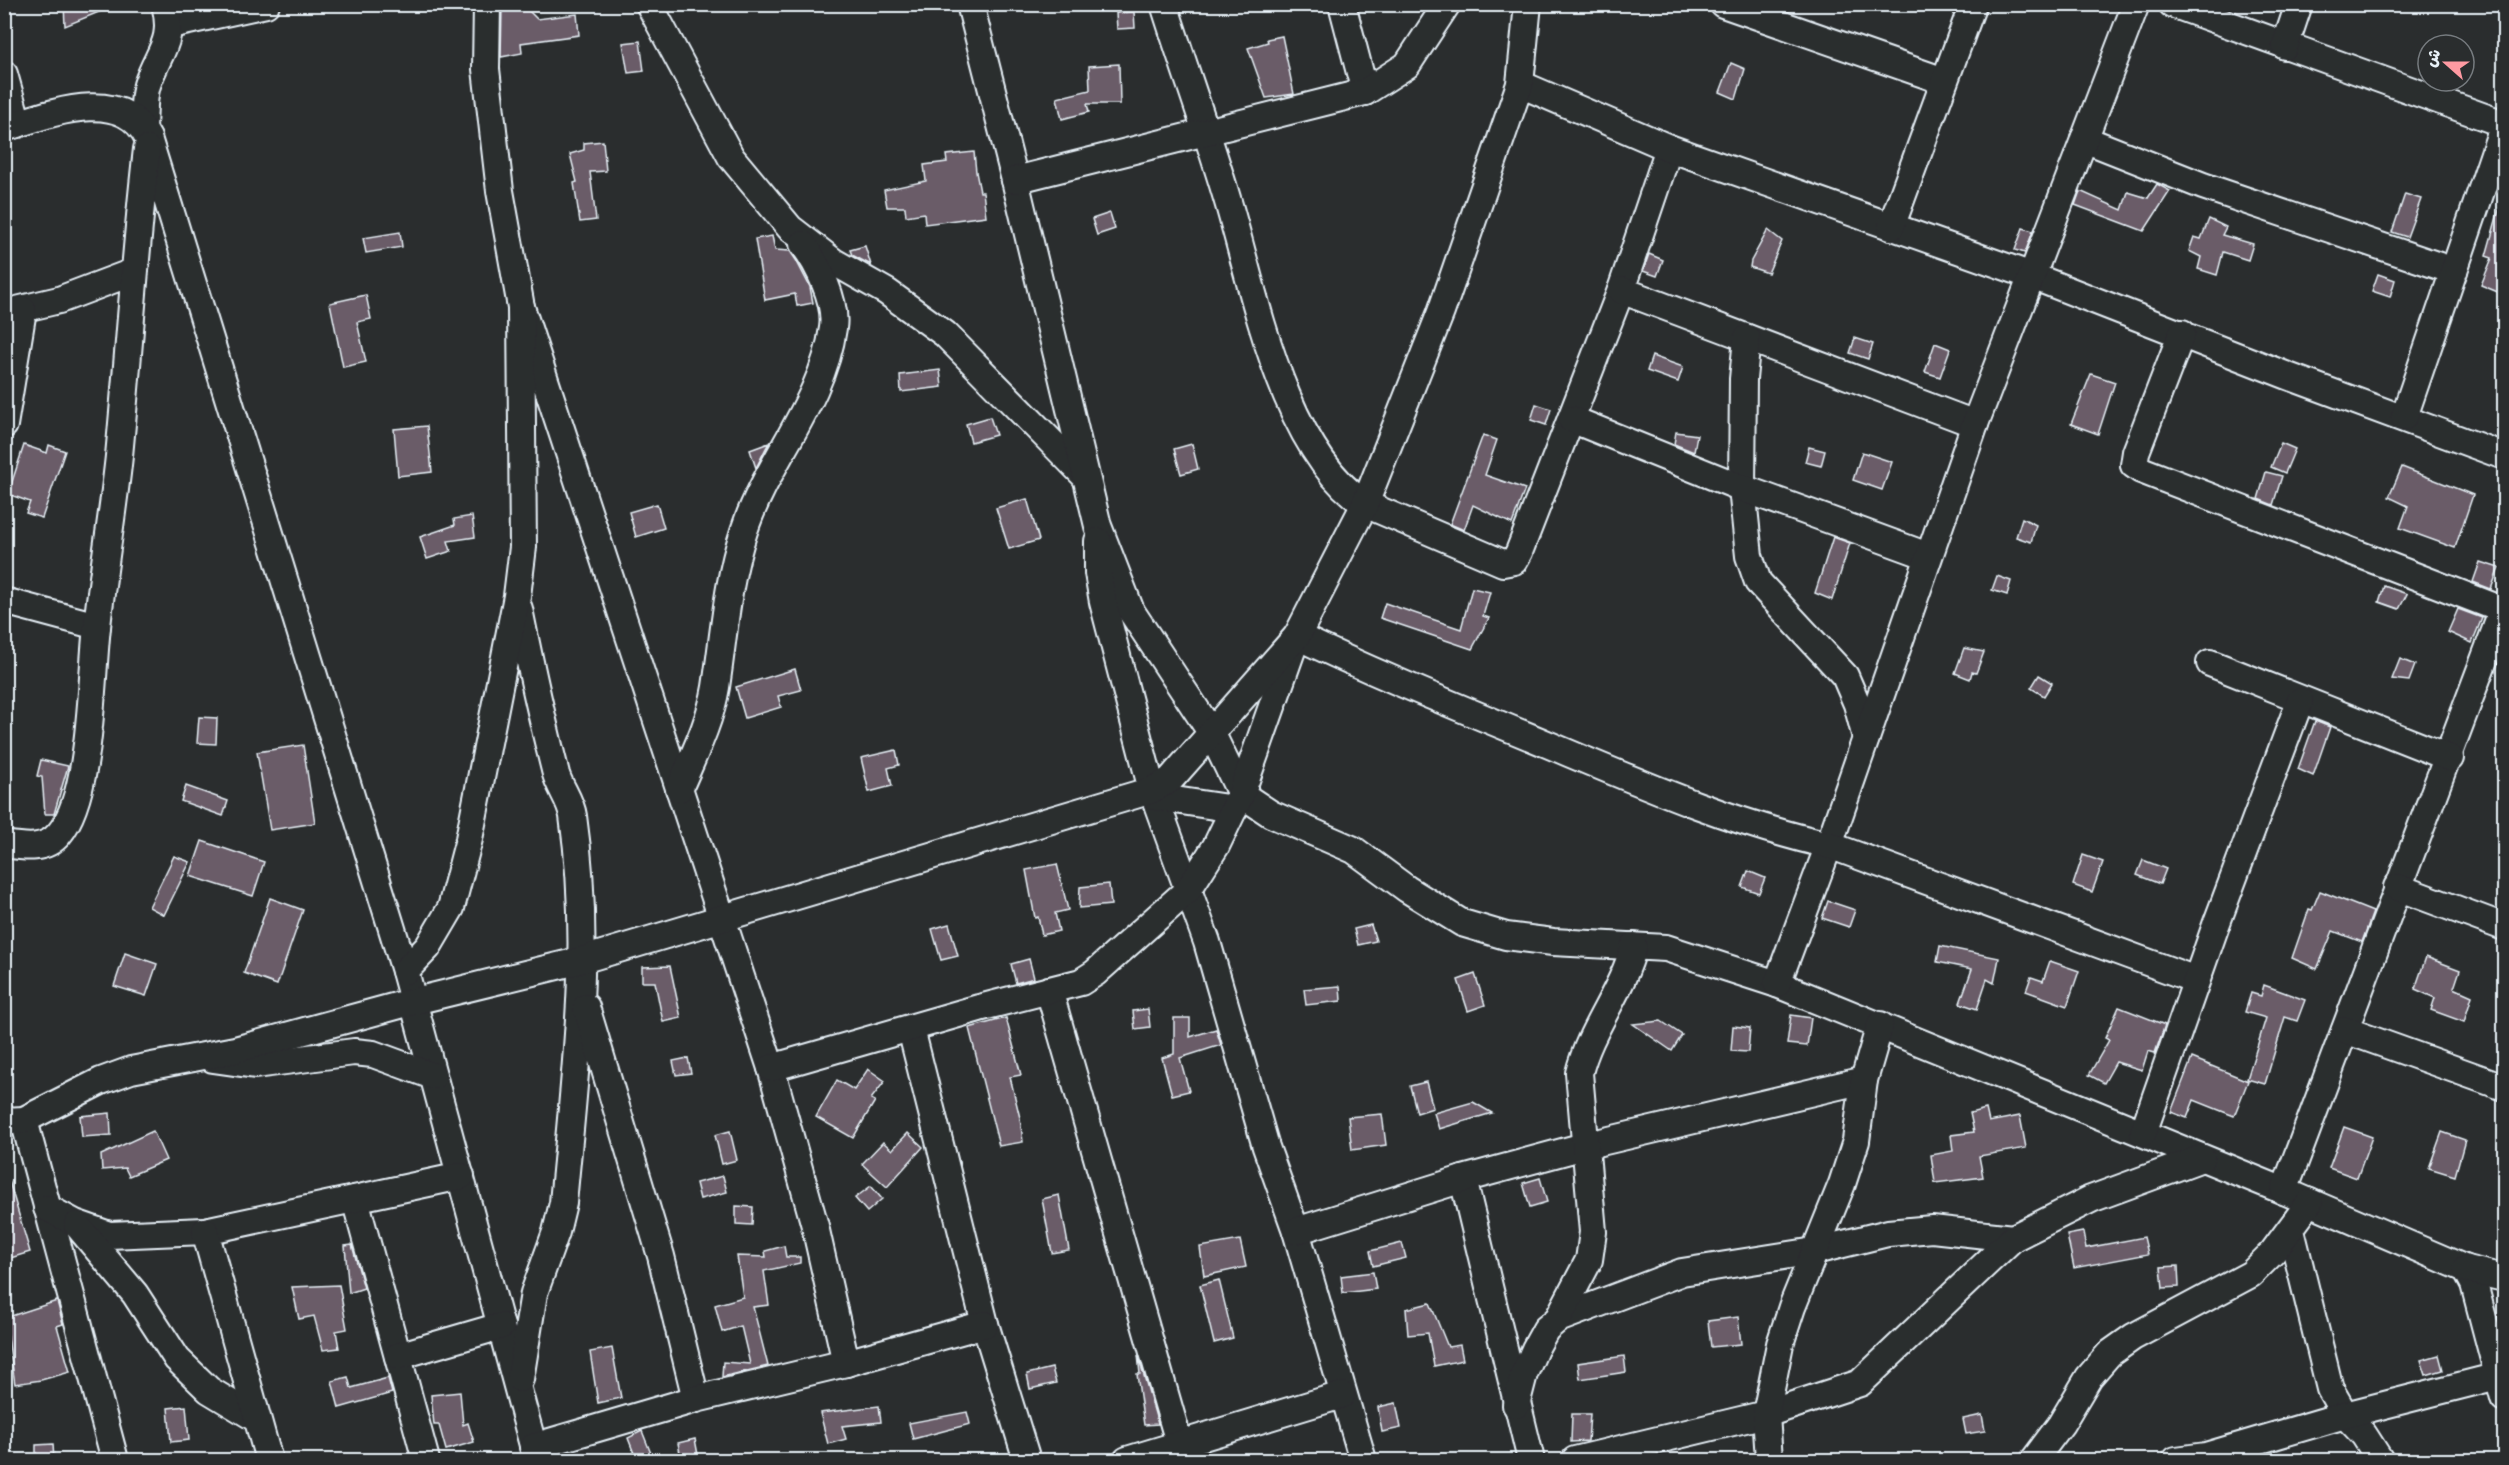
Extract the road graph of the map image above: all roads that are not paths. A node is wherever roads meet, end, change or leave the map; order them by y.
1 (266, 4) edge
2 (488, 4) edge
3 (649, 4) edge
4 (970, 4) edge
5 (1164, 4) edge
6 (1342, 4) edge
7 (1447, 4) edge
8 (1528, 4) edge
9 (1723, 4) edge
10 (1972, 4) edge
11 (2136, 4) edge
12 (2172, 4) edge
13 (2299, 4) edge
14 (168, 15) edge
15 (2285, 46) junction
16 (4, 74) edge
17 (1944, 81) junction
18 (1520, 84) junction
19 (1365, 92) junction
20 (2504, 124) edge
21 (11, 126) edge
22 (1204, 131) junction
23 (145, 132) junction
24 (2084, 139) junction
25 (1669, 148) junction
26 (1015, 180) junction
27 (1892, 227) junction
28 (790, 228) junction
29 (2454, 271) junction
30 (133, 272) junction
31 (2032, 276) junction
32 (1621, 290) junction
33 (521, 307) junction
34 (14, 312) edge
35 (2182, 333) junction
36 (1748, 338) junction
37 (2404, 417) junction
38 (1571, 419) junction
39 (1975, 424) junction
40 (4, 425) edge
41 (2505, 456) edge
42 (1084, 475) junction
43 (1742, 488) junction
44 (1365, 504) junction
45 (1098, 526) junction
46 (1928, 556) junction
47 (517, 596) junction
48 (4, 602) edge
49 (2504, 608) edge
50 (97, 626) junction
51 (1297, 636) junction
52 (2210, 663) dead end
53 (2300, 701) junction
54 (1211, 732) junction
55 (1866, 738) junction
56 (2450, 758) junction
57 (679, 789) junction
58 (1154, 794) junction
59 (1237, 801) junction
60 (4, 844) edge
61 (1829, 845) junction
62 (2397, 887) junction
63 (1188, 890) junction
64 (721, 917) junction
65 (2505, 927) edge
66 (1634, 946) junction
67 (582, 960) junction
68 (405, 971) junction
69 (2196, 980) junction
70 (1778, 984) junction
71 (1049, 990) junction
72 (582, 993) junction
73 (411, 1002) junction
74 (1880, 1025) junction
75 (911, 1029) junction
76 (2345, 1029) junction
77 (201, 1056) junction
78 (771, 1068) junction
79 (433, 1076) junction
80 (1864, 1080) junction
81 (2505, 1087) edge
82 (14, 1121) edge
83 (2143, 1133) junction
84 (1588, 1145) junction
85 (2202, 1158) junction
86 (461, 1176) junction
87 (1463, 1179) junction
88 (2284, 1191) junction
89 (355, 1199) junction
90 (2310, 1202) junction
91 (47, 1208) junction
92 (75, 1223) junction
93 (2290, 1230) junction
94 (205, 1231) junction
95 (1296, 1231) junction
96 (2013, 1238) junction
97 (1815, 1251) junction
98 (2466, 1269) junction
99 (2505, 1278) edge
100 (1558, 1319) junction
101 (985, 1324) junction
102 (501, 1326) junction
103 (398, 1356) junction
104 (846, 1363) junction
105 (2501, 1387) edge
106 (518, 1392) junction
107 (1342, 1395) junction
108 (696, 1399) junction
109 (1516, 1405) junction
110 (1766, 1414) junction
111 (2345, 1414) junction
112 (257, 1419) junction
113 (1182, 1453) edge
114 (535, 1454) edge
115 (2206, 1458) edge
116 (114, 1461) edge
117 (269, 1461) edge
118 (426, 1461) edge
119 (1027, 1461) edge
120 (1127, 1461) edge
121 (1364, 1461) edge
122 (1531, 1461) edge
123 (1575, 1461) edge
124 (1769, 1461) edge
125 (2034, 1461) edge
126 (2176, 1461) edge
127 (2380, 1461) edge

1 - 14 street
2 - 33 street
3 - 28 street
4 - 26 street
5 - 22 street
6 - 19 street
7 - 19 street
8 - 18 street
9 - 17 street
10 - 17 street
11 - 24 street
12 - 15 street
13 - 15 street
14 - 23 street
15 - 20 street
16 - 21 street
17 - 27 street
18 - 25 street
18 - 44 street
19 - 22 street
20 - 29 street
21 - 23 street
22 - 26 street
22 - 44 street
23 - 30 street
23 - 68 street
24 - 29 street
24 - 31 street
25 - 27 street
25 - 32 street
26 - 42 street
27 - 31 street
28 - 42 street
28 - 57 street
29 - 37 street
30 - 34 street
30 - 50 street
31 - 35 street
31 - 39 street
32 - 36 street
32 - 38 street
33 - 47 street
33 - 57 street
34 - 40 street
35 - 37 street
35 - 49 street
36 - 39 street
36 - 43 street
37 - 41 street
38 - 43 street
38 - 44 street
39 - 46 street
42 - 45 street
43 - 46 street
43 - 55 street
44 - 51 street
45 - 54 street
45 - 58 street
46 - 55 street
47 - 67 street
47 - 68 street
48 - 50 street
49 - 56 street
50 - 60 street
51 - 54 street
51 - 59 street
51 - 61 street
52 - 53 street
53 - 56 street
53 - 69 street
54 - 58 street
54 - 59 street
55 - 61 street
56 - 62 street
57 - 64 street
58 - 59 street
58 - 63 street
58 - 64 street
59 - 63 street
59 - 66 street
61 - 69 street
61 - 70 street
62 - 65 street
62 - 76 street
63 - 71 street
63 - 95 street
64 - 67 street
64 - 78 street
66 - 70 street
66 - 84 street
67 - 72 street
67 - 73 street
68 - 73 street
69 - 83 street
70 - 74 street
71 - 75 street
71 - 113 street
72 - 106 street
72 - 108 street
73 - 77 street
73 - 79 street
74 - 80 street
74 - 83 street
75 - 78 street
75 - 101 street
76 - 81 street
76 - 88 street
77 - 79 street
77 - 82 street
78 - 104 street
79 - 86 street
80 - 84 street
80 - 97 street
82 - 91 street
83 - 85 street
84 - 87 street
84 - 100 street
85 - 88 street
85 - 96 street
86 - 89 street
86 - 102 street
87 - 95 street
87 - 109 street
88 - 90 street
89 - 94 street
89 - 103 street
90 - 93 street
90 - 98 street
91 - 92 street
91 - 116 street
92 - 94 street
92 - 112 street
93 - 111 street
93 - 125 street
94 - 112 street
95 - 107 street
96 - 97 street
96 - 110 street
97 - 100 street
97 - 110 street
98 - 99 street
98 - 105 street
100 - 109 street
101 - 104 street
101 - 119 street
102 - 103 street
102 - 106 street
103 - 118 street
104 - 108 street
105 - 111 street
106 - 114 street
107 - 113 street
107 - 121 street
108 - 114 street
109 - 122 street
110 - 123 street
110 - 124 street
111 - 115 street
111 - 127 street
112 - 117 street
113 - 120 street
115 - 126 street

